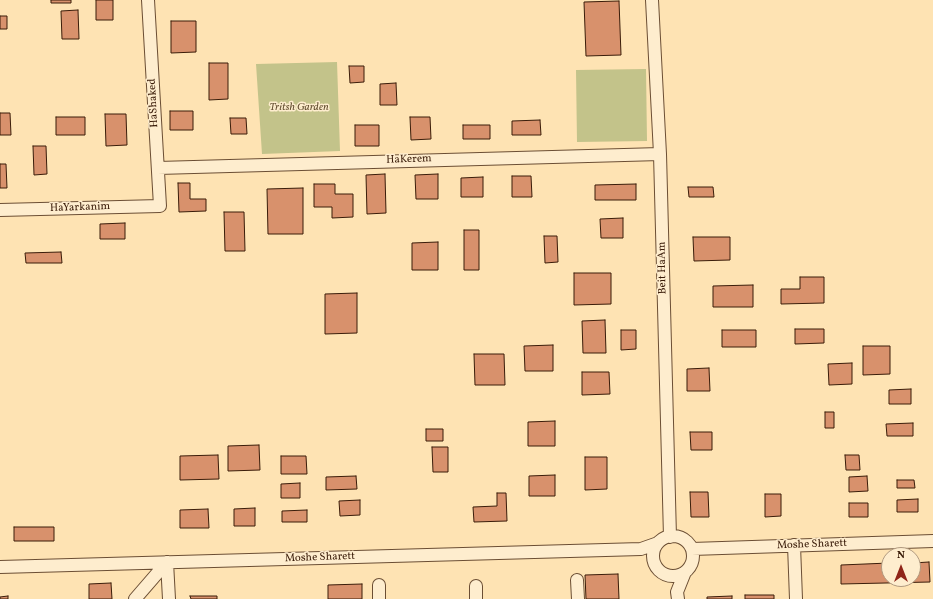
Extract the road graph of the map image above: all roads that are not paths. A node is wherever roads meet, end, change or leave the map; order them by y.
1 (148, 0) edge
2 (652, 0) edge
3 (660, 154) junction
4 (158, 168) junction
5 (160, 206) joint
6 (0, 210) edge
7 (670, 536) junction
8 (933, 541) edge
9 (658, 543) junction
10 (794, 545) junction
11 (692, 548) junction
12 (641, 549) junction
13 (654, 561) junction
14 (167, 562) junction
15 (0, 567) edge
16 (661, 572) junction
17 (685, 572) junction
18 (577, 580) dead end
19 (379, 585) dead end
20 (476, 586) dead end
21 (678, 595) edge
22 (135, 599) edge
23 (169, 599) edge
24 (378, 599) edge
25 (476, 599) edge
26 (578, 599) edge
27 (796, 599) edge

1 - 4 street, HaShaked
2 - 3 street, Beit HaAm
3 - 4 street, HaKerem
3 - 7 street, Beit HaAm
4 - 5 street, HaShaked
5 - 6 street, HaYarkanim
7 - 9 street
7 - 11 street
8 - 10 street, Moshe Sharett
9 - 12 street, Moshe Sharett
9 - 13 street
10 - 11 street, Moshe Sharett
10 - 27 street
11 - 17 street
12 - 13 street
12 - 14 street, Moshe Sharett
13 - 16 street
14 - 15 street, Moshe Sharett
14 - 22 street
14 - 23 street
16 - 17 street
16 - 21 street
17 - 21 street
18 - 26 street
19 - 24 street
20 - 25 street

